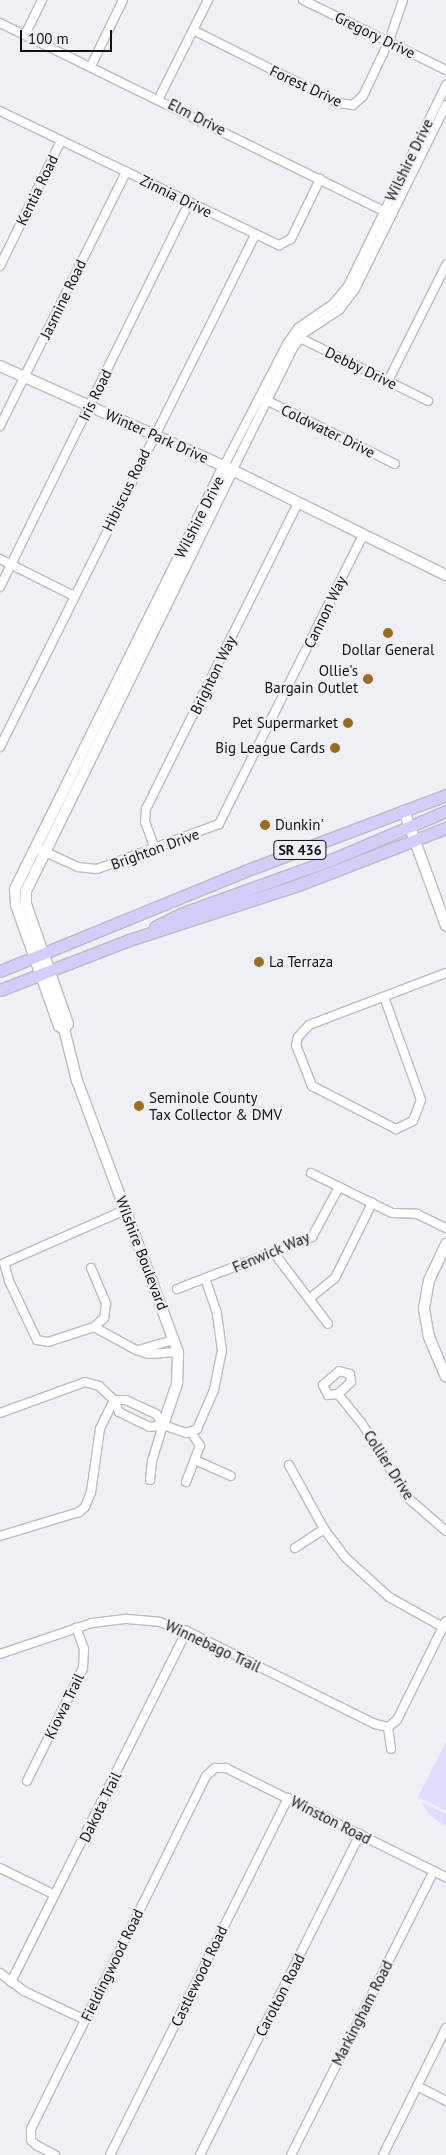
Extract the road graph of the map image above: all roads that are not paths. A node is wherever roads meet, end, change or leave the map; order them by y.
1 (42, 0) edge
2 (123, 0) edge
3 (208, 0) edge
4 (303, 0) edge
5 (403, 0) edge
6 (0, 23) edge
7 (193, 30) junction
8 (25, 35) junction
9 (389, 41) junction
10 (91, 66) junction
11 (446, 70) edge
12 (446, 84) edge
13 (159, 98) junction
14 (446, 105) edge
15 (0, 111) edge
16 (62, 141) junction
17 (126, 172) junction
18 (320, 179) junction
19 (189, 203) junction
20 (384, 211) junction
21 (392, 215) junction
22 (255, 235) junction
23 (446, 264) edge
24 (0, 266) edge
25 (297, 337) junction
26 (0, 366) edge
27 (24, 377) junction
28 (388, 381) junction
29 (264, 399) junction
30 (428, 401) dead end
31 (90, 405) junction
32 (0, 426) edge
33 (154, 435) junction
34 (395, 464) dead end
35 (228, 469) junction
36 (298, 503) junction
37 (364, 535) junction
38 (0, 559) edge
39 (11, 564) junction
40 (446, 575) edge
41 (0, 587) edge
42 (74, 596) junction
43 (0, 747) edge
44 (446, 795) edge
45 (404, 811) junction
46 (446, 811) edge
47 (219, 824) joint
48 (410, 826) junction
49 (446, 828) edge
50 (414, 839) junction
51 (155, 849) junction
52 (39, 850) junction
53 (446, 926) edge
54 (129, 940) junction
55 (39, 955) junction
56 (0, 971) edge
57 (45, 972) junction
58 (446, 973) edge
59 (0, 990) edge
60 (384, 997) junction
61 (311, 1173) dead end
62 (339, 1187) junction
63 (372, 1203) junction
64 (126, 1210) junction
65 (446, 1228) edge
66 (446, 1244) edge
67 (274, 1253) junction
68 (2, 1261) edge
69 (91, 1268) dead end
70 (205, 1279) junction
71 (177, 1289) dead end
72 (309, 1299) junction
73 (328, 1324) dead end
74 (94, 1327) junction
75 (174, 1340) junction
76 (136, 1350) junction
77 (178, 1352) junction
78 (446, 1377) edge
79 (338, 1394) dead end
80 (114, 1400) junction
81 (0, 1413) edge
82 (163, 1425) junction
83 (192, 1433) junction
84 (195, 1460) junction
85 (289, 1465) dead end
86 (231, 1476) dead end
87 (150, 1480) dead end
88 (186, 1482) dead end
89 (324, 1530) junction
90 (446, 1531) edge
91 (0, 1536) edge
92 (295, 1548) dead end
93 (444, 1624) edge
94 (76, 1627) junction
95 (187, 1631) junction
96 (0, 1654) edge
97 (388, 1727) junction
98 (391, 1749) dead end
99 (215, 1768) joint
100 (27, 1781) dead end
101 (288, 1798) junction
102 (360, 1834) junction
103 (0, 1868) edge
104 (434, 1871) junction
105 (446, 1877) edge
106 (55, 1895) junction
107 (0, 1974) edge
108 (11, 1982) junction
109 (85, 2020) junction
110 (446, 2028) edge
111 (417, 2086) junction
112 (446, 2101) edge
113 (55, 2155) edge
114 (110, 2155) edge
115 (200, 2155) edge
116 (291, 2155) edge
117 (382, 2155) edge

1 - 8 street
2 - 10 street
3 - 7 street
4 - 9 street, Gregory Drive
5 - 9 street, Forest Drive
6 - 8 street, Elm Drive
7 - 9 street, Forest Drive
7 - 13 street
8 - 10 street, Elm Drive
9 - 11 street, Gregory Drive
10 - 13 street, Elm Drive
12 - 20 street, Wilshire Drive
13 - 18 street, Elm Drive
14 - 21 street, Wilshire Drive
15 - 16 street, Zinnia Drive
16 - 17 street, Zinnia Drive
16 - 24 street, Kentia Road
17 - 19 street, Zinnia Drive
17 - 27 street, Jasmine Road
18 - 20 street, Elm Drive
18 - 22 street, Zinnia Drive
19 - 22 street, Zinnia Drive
19 - 31 street, Iris Road
20 - 21 street, Elm Drive
20 - 25 street, Wilshire Drive
21 - 25 street, Wilshire Drive
22 - 33 street, Hibiscus Road
23 - 28 street
25 - 28 street, Debby Drive
25 - 29 street, Wilshire Drive
26 - 27 street, Winter Park Drive
27 - 31 street, Winter Park Drive
27 - 32 street, Jasmine Road
28 - 30 street, Debby Drive
29 - 34 street, Coldwater Drive
29 - 35 street, Wilshire Drive
31 - 33 street, Winter Park Drive
31 - 39 street, Iris Road
33 - 35 street, Winter Park Drive
33 - 42 street, Hibiscus Road
35 - 36 street, Winter Park Drive
35 - 52 street, Wilshire Drive
36 - 37 street, Winter Park Drive
36 - 51 street, Brighton Way
37 - 40 street, Winter Park Drive
37 - 47 street, Cannon Way
38 - 39 street
39 - 41 street, Iris Road
39 - 42 street
42 - 43 street, Hibiscus Road
44 - 45 main road, SR 436
45 - 48 street
45 - 55 main road, SR 436
46 - 48 main road
47 - 51 street, Brighton Drive
48 - 50 street
48 - 54 main road
49 - 50 main road, SR 436
50 - 53 street
50 - 54 main road, SR 436
51 - 52 street, Brighton Drive
52 - 55 street, Wilshire Drive
54 - 57 main road, SR 436
55 - 56 main road, SR 436
55 - 57 street, Wilshire Drive
57 - 59 main road, SR 436
57 - 64 street, Wilshire Boulevard
58 - 60 street
60 - 60 street
61 - 62 street
62 - 63 street
62 - 67 street, Fenwick Way
63 - 65 street
63 - 72 street
64 - 68 street
64 - 75 street, Wilshire Boulevard
66 - 78 street
67 - 70 street, Fenwick Way
67 - 72 street
68 - 74 street
69 - 74 street
70 - 71 street, Fenwick Way
70 - 83 street
72 - 73 street
74 - 76 street
75 - 76 street
75 - 77 street, Wilshire Boulevard
76 - 77 street
77 - 82 street, Wilshire Boulevard
79 - 90 street, Collier Drive
80 - 81 street
80 - 82 street
80 - 82 street
80 - 91 street
82 - 83 street
82 - 87 street, Wilshire Boulevard
83 - 84 street
84 - 86 street
84 - 88 street
85 - 89 street
89 - 92 street
89 - 93 street
93 - 97 street
94 - 95 street, Winnebago Trail
94 - 96 street, Winnebago Trail
94 - 100 street, Kiowa Trail
95 - 97 street, Winnebago Trail
95 - 106 street, Dakota Trail
97 - 98 street
99 - 101 street, Winston Road
99 - 109 street, Fieldingwood Road
101 - 102 street, Winston Road
101 - 114 street, Castlewood Road
102 - 104 street, Winston Road
102 - 115 street, Carolton Road
103 - 106 street
104 - 105 street, Winston Road
104 - 116 street, Markingham Road
106 - 108 street, Dakota Trail
107 - 108 street
108 - 109 street
109 - 113 street, Fieldingwood Road
110 - 111 street
111 - 112 street
111 - 117 street

